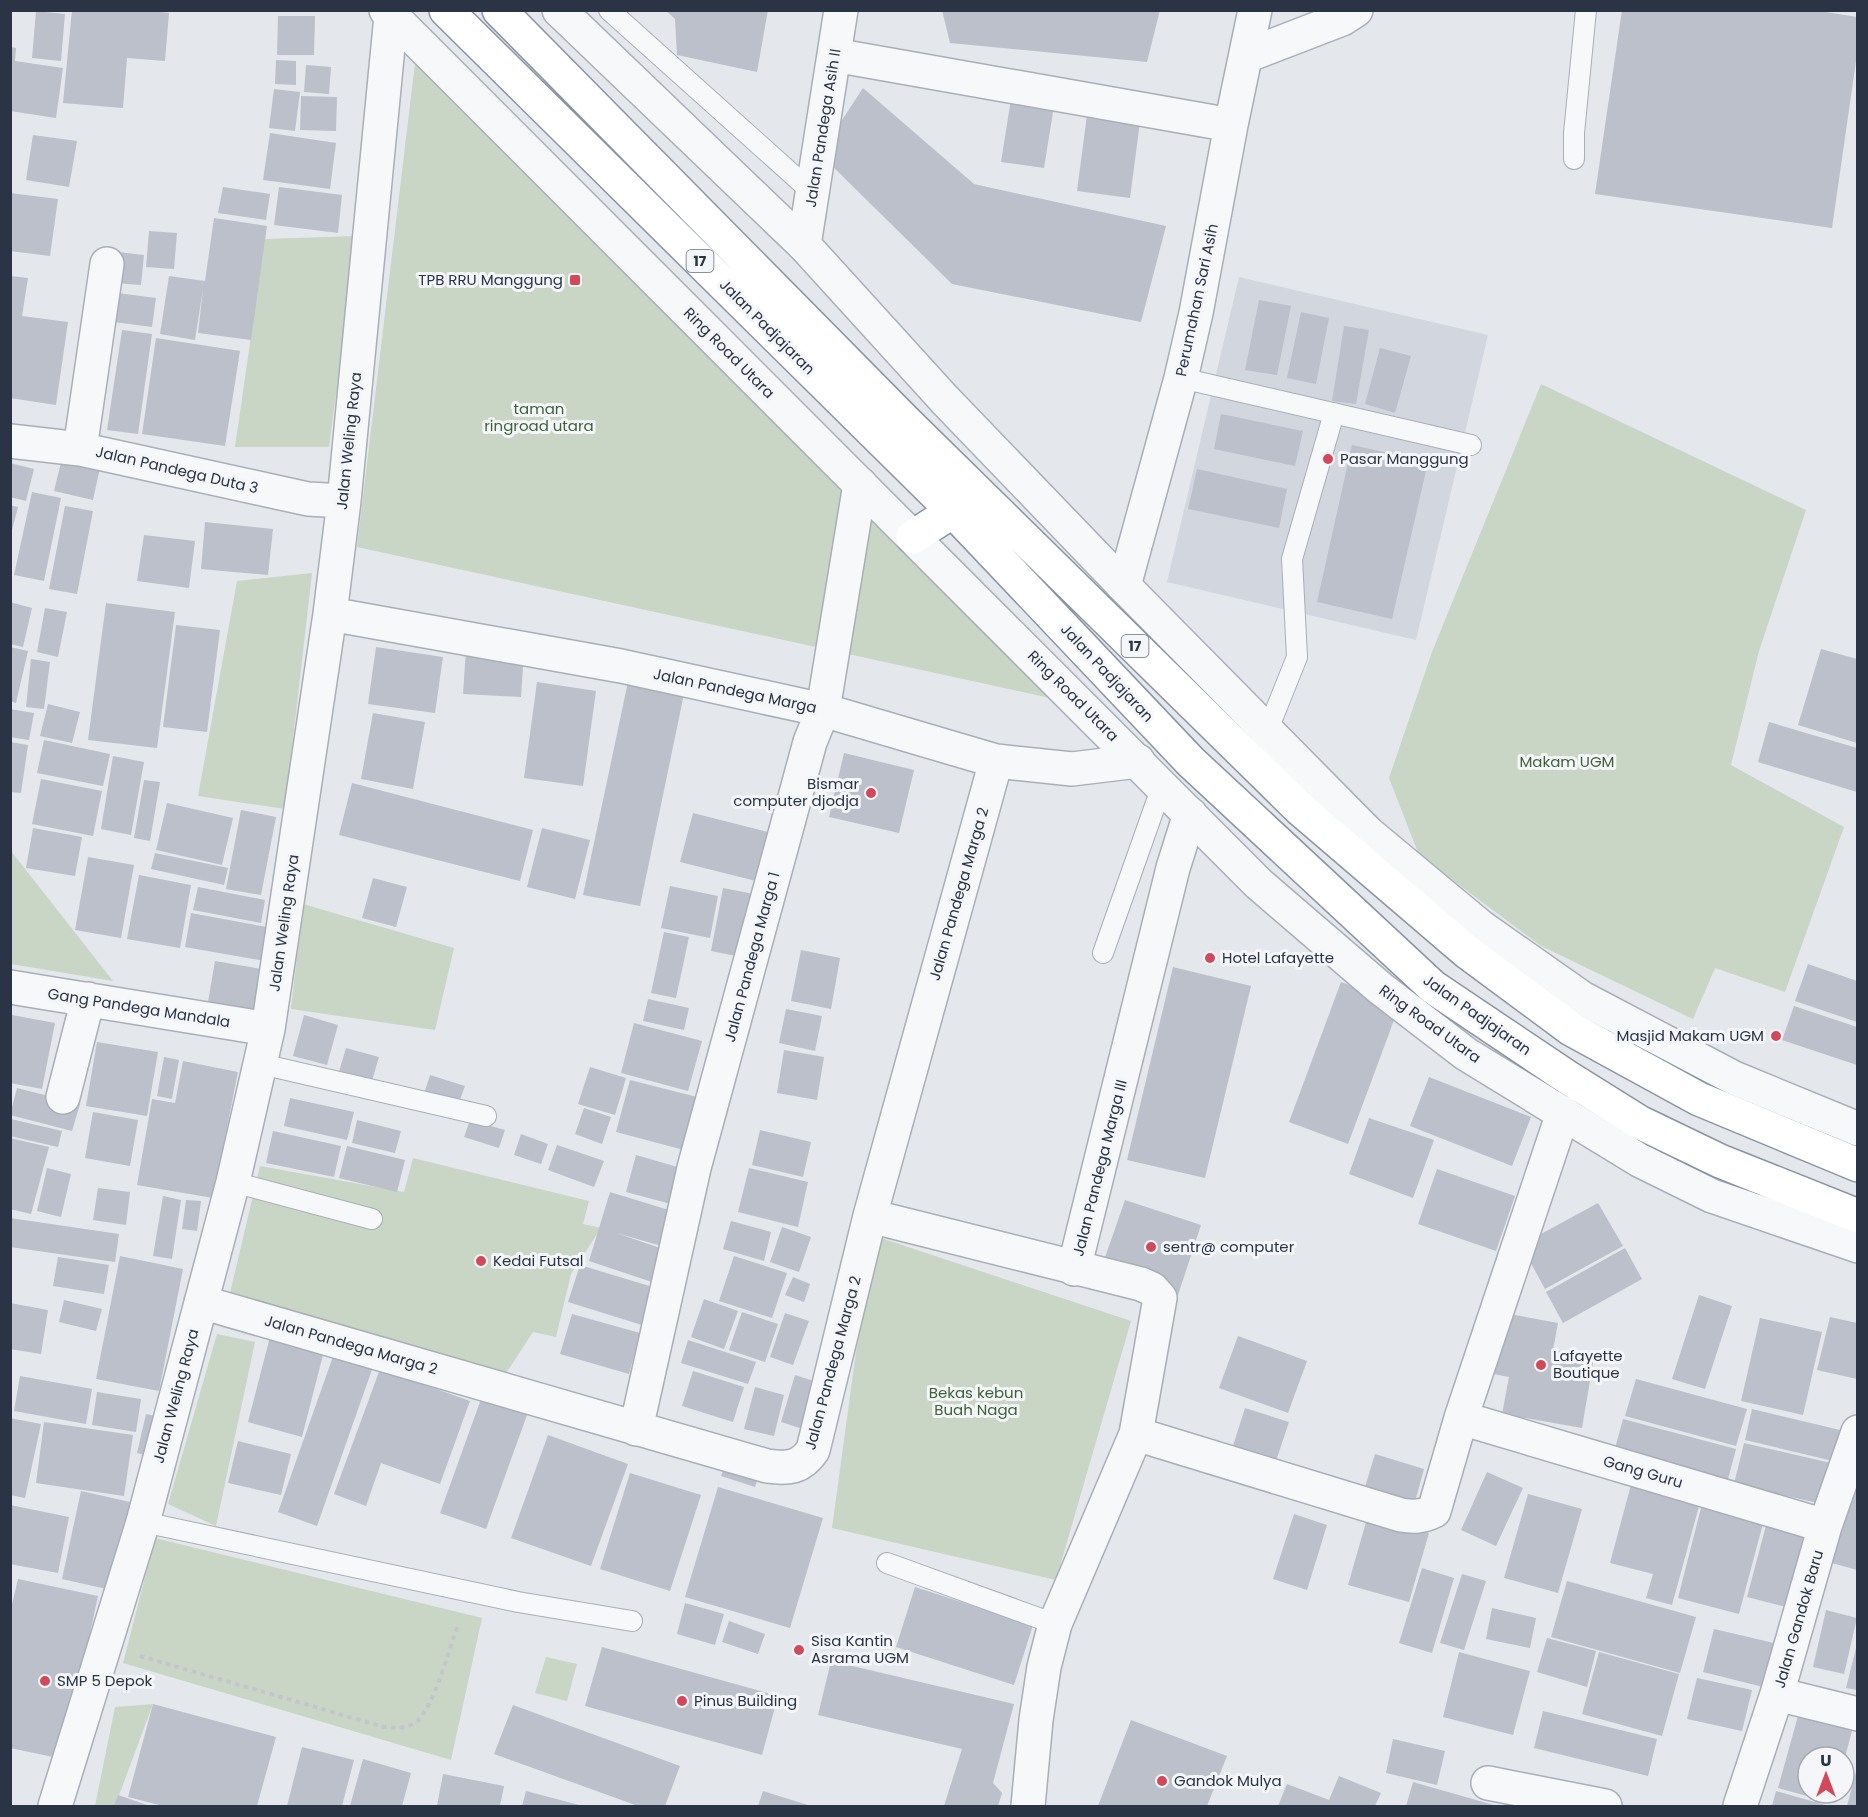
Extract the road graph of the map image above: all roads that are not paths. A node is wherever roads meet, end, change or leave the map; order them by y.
1 (446, 10) edge
2 (499, 10) edge
3 (559, 10) edge
4 (609, 10) edge
5 (841, 10) edge
6 (1255, 10) edge
7 (1356, 10) edge
8 (1586, 10) edge
9 (388, 13) edge
10 (834, 55) junction
11 (1246, 56) junction
12 (1231, 125) junction
13 (1574, 159) dead end
14 (812, 192) junction
15 (804, 245) junction
16 (107, 264) dead end
17 (1181, 378) junction
18 (1334, 413) junction
19 (10, 441) edge
20 (1471, 445) dead end
21 (80, 448) junction
22 (860, 484) junction
23 (344, 501) junction
24 (953, 511) junction
25 (913, 537) junction
26 (1124, 586) junction
27 (330, 614) junction
28 (823, 710) junction
29 (1267, 732) junction
30 (996, 761) junction
31 (1138, 761) junction
32 (1162, 786) junction
33 (1190, 814) junction
34 (1103, 953) dead end
35 (10, 987) edge
36 (88, 999) junction
37 (268, 1029) junction
38 (261, 1064) junction
39 (63, 1097) dead end
40 (1563, 1113) junction
41 (486, 1116) dead end
42 (1857, 1129) edge
43 (1857, 1165) edge
44 (233, 1182) junction
45 (870, 1216) junction
46 (1857, 1216) edge
47 (372, 1219) dead end
48 (1857, 1246) edge
49 (1074, 1269) junction
50 (201, 1302) junction
51 (1461, 1418) junction
52 (636, 1429) junction
53 (1857, 1432) edge
54 (1136, 1434) junction
55 (143, 1522) junction
56 (1825, 1526) junction
57 (887, 1563) dead end
58 (632, 1621) dead end
59 (1055, 1624) junction
60 (1778, 1694) junction
61 (1857, 1714) edge
62 (1488, 1783) dead end
63 (55, 1806) edge
64 (1028, 1806) edge
65 (1605, 1806) edge
66 (1740, 1806) edge

1 - 24 highway, Jalan Padjajaran / 17
2 - 43 highway, 17
3 - 15 street
4 - 14 lane
5 - 10 street, Jalan Pandega Asih II
6 - 11 street, Perumahan Sari Asih
7 - 11 street
8 - 13 lane
9 - 22 street, Ring Road Utara
9 - 23 street, Jalan Weling Raya
10 - 12 street
10 - 14 street, Jalan Pandega Asih II
11 - 12 street, Perumahan Sari Asih
12 - 17 street, Perumahan Sari Asih
14 - 15 street, Jalan Pandega Asih II
15 - 26 street
16 - 21 street
17 - 18 lane
17 - 26 street, Perumahan Sari Asih
18 - 20 lane
18 - 29 lane
19 - 21 street, Jalan Pandega Duta 3
21 - 23 street, Jalan Pandega Duta 3
22 - 25 street, Ring Road Utara
22 - 28 street, Jalan Pandega Marga 1
23 - 27 street, Jalan Weling Raya
24 - 25 highway
24 - 46 highway, Jalan Padjajaran / 17
25 - 31 street, Ring Road Utara
26 - 29 street
27 - 28 street, Jalan Pandega Marga
27 - 37 street, Jalan Weling Raya
28 - 30 street, Jalan Pandega Marga
28 - 52 street, Jalan Pandega Marga 1
29 - 42 street
30 - 31 street, Jalan Pandega Marga
30 - 45 street, Jalan Pandega Marga 2
31 - 32 street, Ring Road Utara
32 - 33 street, Ring Road Utara
32 - 34 lane
33 - 40 street, Ring Road Utara
33 - 49 street, Jalan Pandega Marga III
35 - 36 street, Gang Pandega Mandala
36 - 37 street, Gang Pandega Mandala
36 - 39 street
37 - 38 street, Jalan Weling Raya
38 - 41 lane
38 - 44 street, Jalan Weling Raya
40 - 48 street, Ring Road Utara
40 - 51 street
44 - 47 lane
44 - 50 street, Jalan Weling Raya
45 - 49 street
45 - 52 street, Jalan Pandega Marga 2
49 - 54 street, Jalan Pandega Marga III
50 - 52 street, Jalan Pandega Marga 2
50 - 55 street, Jalan Weling Raya
51 - 54 street
51 - 56 street, Gang Guru
53 - 56 street, Jalan Gandok Baru
54 - 59 street, Jalan Pandega Marga III
55 - 58 lane
55 - 63 street, Jalan Weling Raya
56 - 60 street, Jalan Gandok Baru
57 - 59 lane
59 - 64 street, Jalan Pandega Marga III
60 - 61 street
60 - 66 street, Jalan Gandok Baru
62 - 65 street

